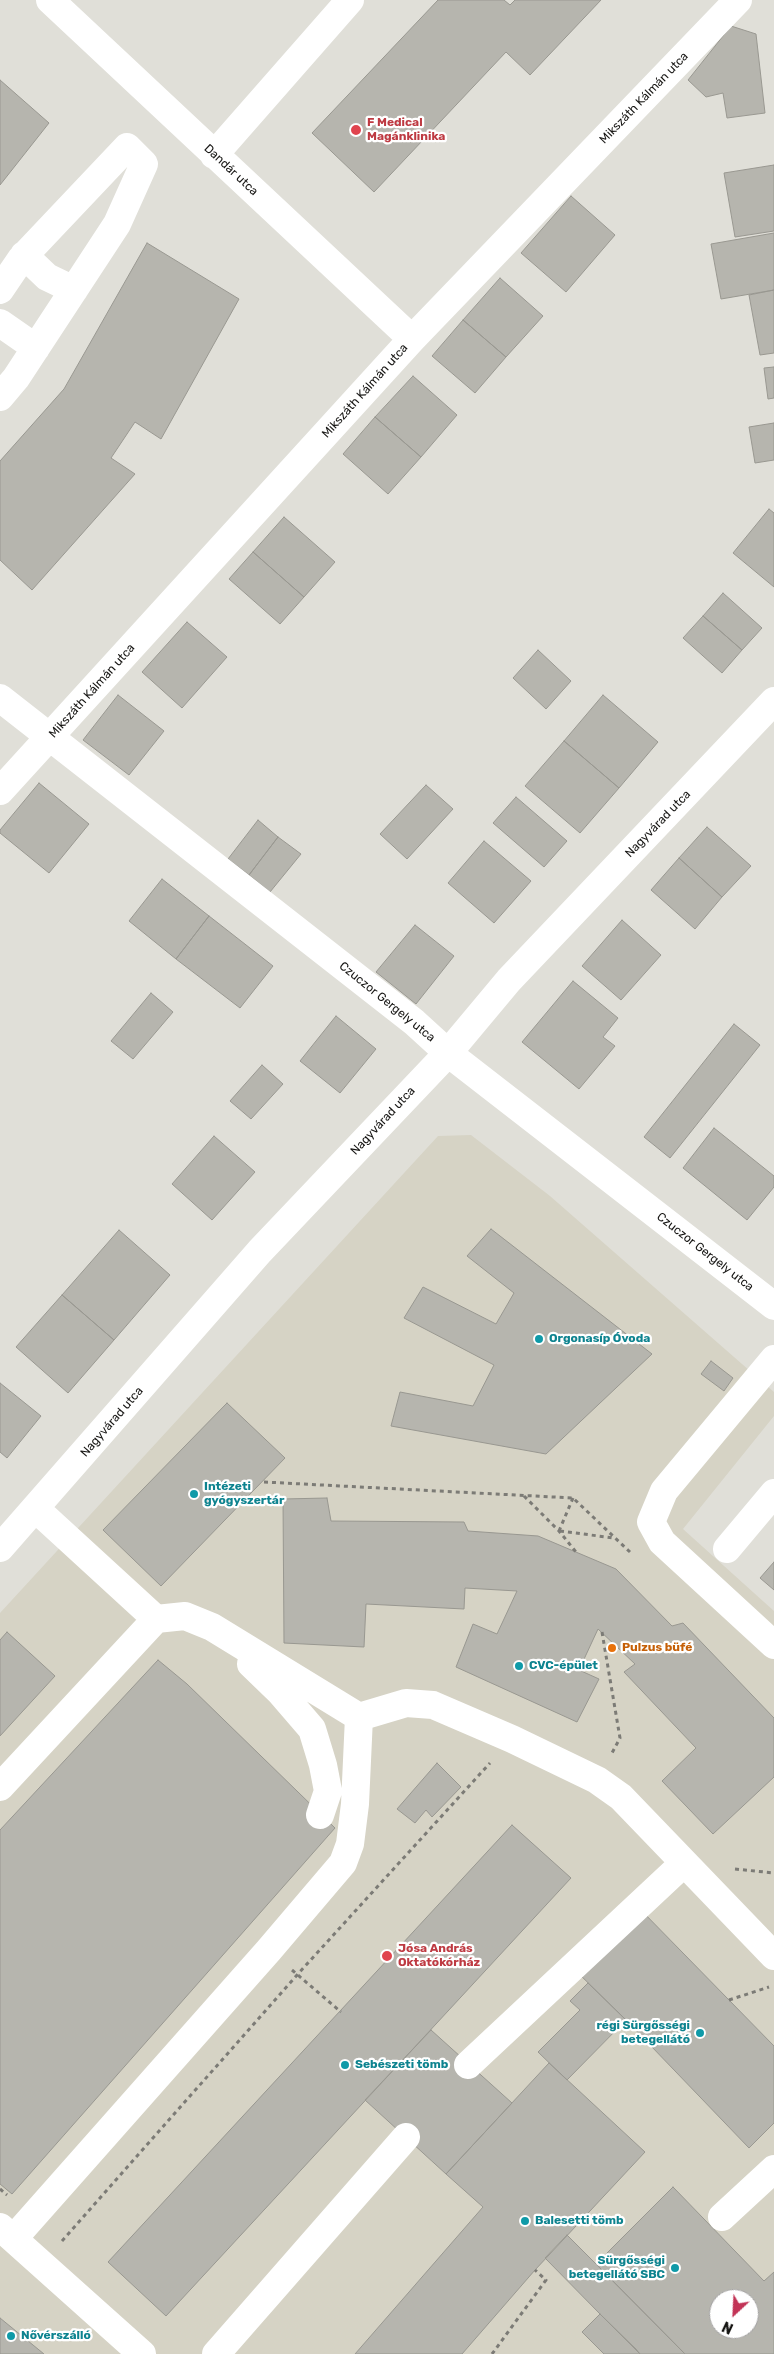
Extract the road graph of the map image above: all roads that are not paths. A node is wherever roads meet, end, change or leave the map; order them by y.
1 (50, 0) edge
2 (350, 0) edge
3 (738, 0) edge
4 (214, 155) junction
5 (88, 188) junction
6 (120, 216) junction
7 (24, 255) junction
8 (0, 290) edge
9 (74, 290) junction
10 (0, 323) edge
11 (412, 339) junction
12 (36, 348) junction
13 (0, 397) edge
14 (0, 698) edge
15 (774, 701) edge
16 (51, 736) junction
17 (0, 791) edge
18 (448, 1053) junction
19 (774, 1306) edge
20 (774, 1359) edge
21 (774, 1493) edge
22 (36, 1509) junction
23 (0, 1548) edge
24 (727, 1549) dead end
25 (156, 1619) junction
26 (221, 1633) junction
27 (774, 1645) edge
28 (359, 1717) junction
29 (0, 1787) edge
30 (320, 1815) dead end
31 (684, 1863) junction
32 (774, 1956) edge
33 (468, 2065) dead end
34 (406, 2137) dead end
35 (774, 2169) edge
36 (722, 2217) dead end
37 (7, 2232) edge
38 (142, 2354) edge
39 (216, 2354) edge

1 - 4 street, Dandár utca
2 - 4 street
3 - 11 street, Mikszáth Kálmán utca
4 - 11 street, Dandár utca
5 - 6 street
5 - 6 street
5 - 7 street
6 - 9 street
7 - 8 street
7 - 9 street
9 - 12 street
10 - 12 street
11 - 16 street, Mikszáth Kálmán utca
12 - 13 street
14 - 16 street, Czuczor Gergely utca
15 - 18 street, Nagyvárad utca
16 - 17 street, Mikszáth Kálmán utca
16 - 18 street, Czuczor Gergely utca
18 - 19 street, Czuczor Gergely utca
18 - 22 street, Nagyvárad utca
20 - 27 street
21 - 24 street
22 - 23 street, Nagyvárad utca
22 - 25 street
25 - 26 street
25 - 29 street
26 - 28 street
26 - 30 street
28 - 31 street
28 - 37 street
31 - 32 street
31 - 33 street
34 - 39 street
35 - 36 street
37 - 38 street

